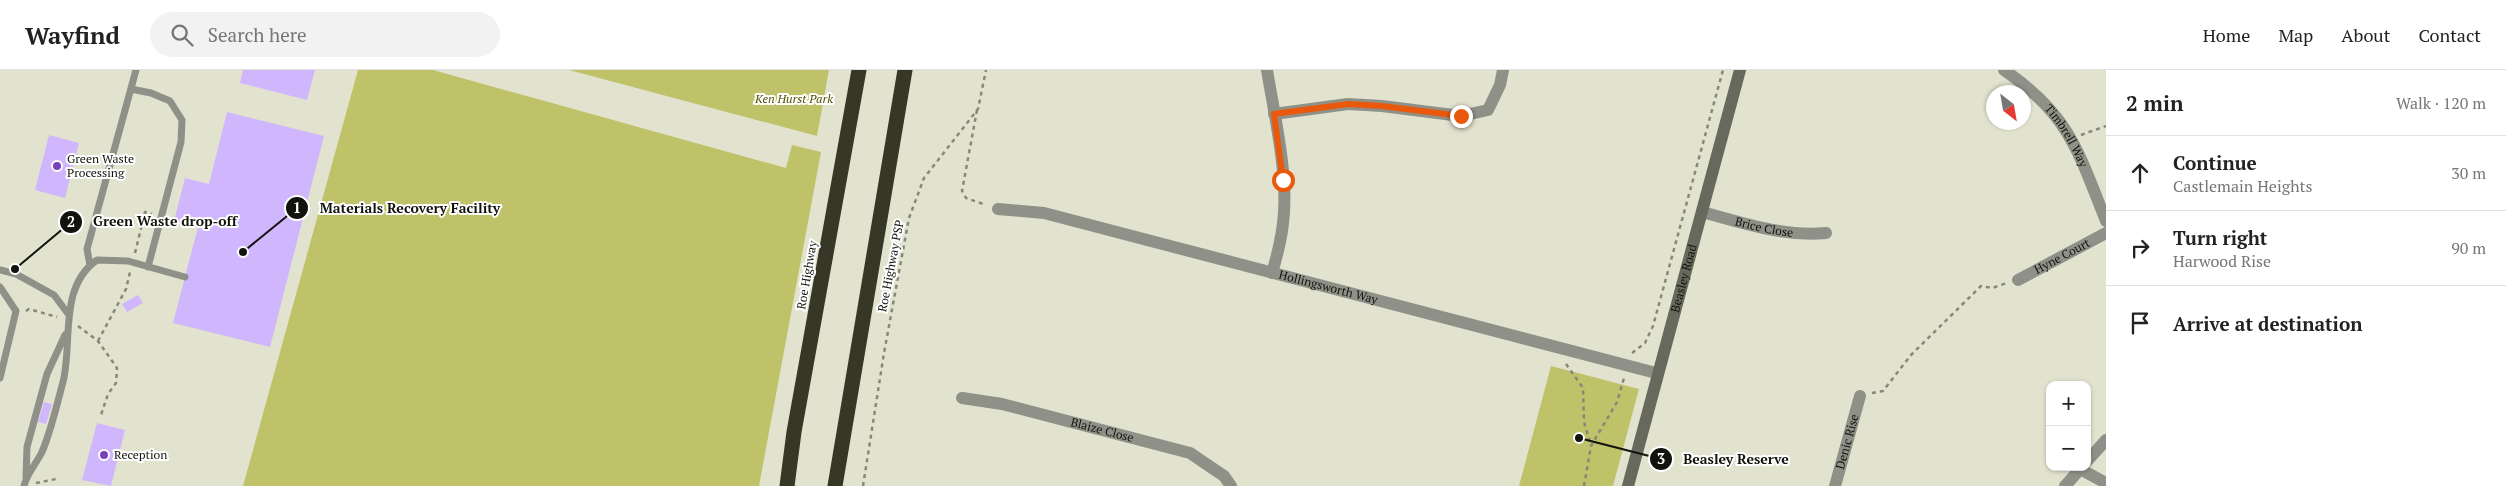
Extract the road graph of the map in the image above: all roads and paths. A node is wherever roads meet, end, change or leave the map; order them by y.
1 (136, 70) edge
2 (859, 70) edge
3 (905, 70) edge
4 (986, 70) edge
5 (1267, 70) edge
6 (1503, 70) edge
7 (1723, 70) edge
8 (1740, 70) edge
9 (2004, 70) edge
10 (131, 89) junction
11 (978, 109) junction
12 (1274, 114) junction
13 (2106, 126) edge
14 (2072, 139) junction
15 (998, 209) joint
16 (1702, 212) junction
17 (2106, 221) edge
18 (1826, 233) dead end
19 (2106, 233) edge
20 (90, 265) junction
21 (148, 267) junction
22 (0, 270) edge
23 (1272, 273) junction
24 (185, 277) dead end
25 (2018, 280) joint
26 (0, 287) edge
27 (69, 315) junction
28 (66, 332) junction
29 (1565, 349) junction
30 (1631, 356) dead end
31 (1656, 373) junction
32 (1624, 376) dead end
33 (0, 378) edge
34 (1860, 396) joint
35 (962, 398) dead end
36 (794, 432) junction
37 (2106, 440) edge
38 (1591, 446) junction
39 (2091, 457) edge
40 (2078, 471) edge
41 (2090, 471) edge
42 (25, 482) edge
43 (2106, 483) edge
44 (782, 486) edge
45 (788, 486) edge
46 (835, 486) edge
47 (863, 486) edge
48 (1231, 486) edge
49 (1584, 486) edge
50 (1628, 486) edge
51 (1835, 486) edge
52 (2065, 486) edge

1 - 10 lane
2 - 36 highway, Roe Highway
3 - 46 highway
4 - 11 path, Roe Highway PSP
5 - 12 street
6 - 12 street
7 - 30 path
8 - 16 main road, Beasley Road
9 - 14 street, Timbrell Way
10 - 20 lane
10 - 21 lane
11 - 15 path
11 - 47 path, Roe Highway PSP
12 - 23 street
13 - 14 path
14 - 17 street, Timbrell Way
15 - 23 street, Hollingsworth Way
16 - 18 street, Brice Close
16 - 31 main road, Beasley Road
19 - 25 street, Hyne Court
20 - 21 lane
20 - 27 lane
21 - 24 lane
22 - 27 lane
23 - 29 street, Hollingsworth Way
25 - 34 path
26 - 33 lane
27 - 28 lane
28 - 42 lane
28 - 42 lane
29 - 31 street, Hollingsworth Way
29 - 38 path
31 - 50 main road, Beasley Road
32 - 38 path
34 - 51 street, Denic Rise
35 - 48 street, Blaize Close
36 - 44 highway
36 - 45 highway, Roe Highway
37 - 39 street
38 - 49 path
40 - 52 street
41 - 43 street

